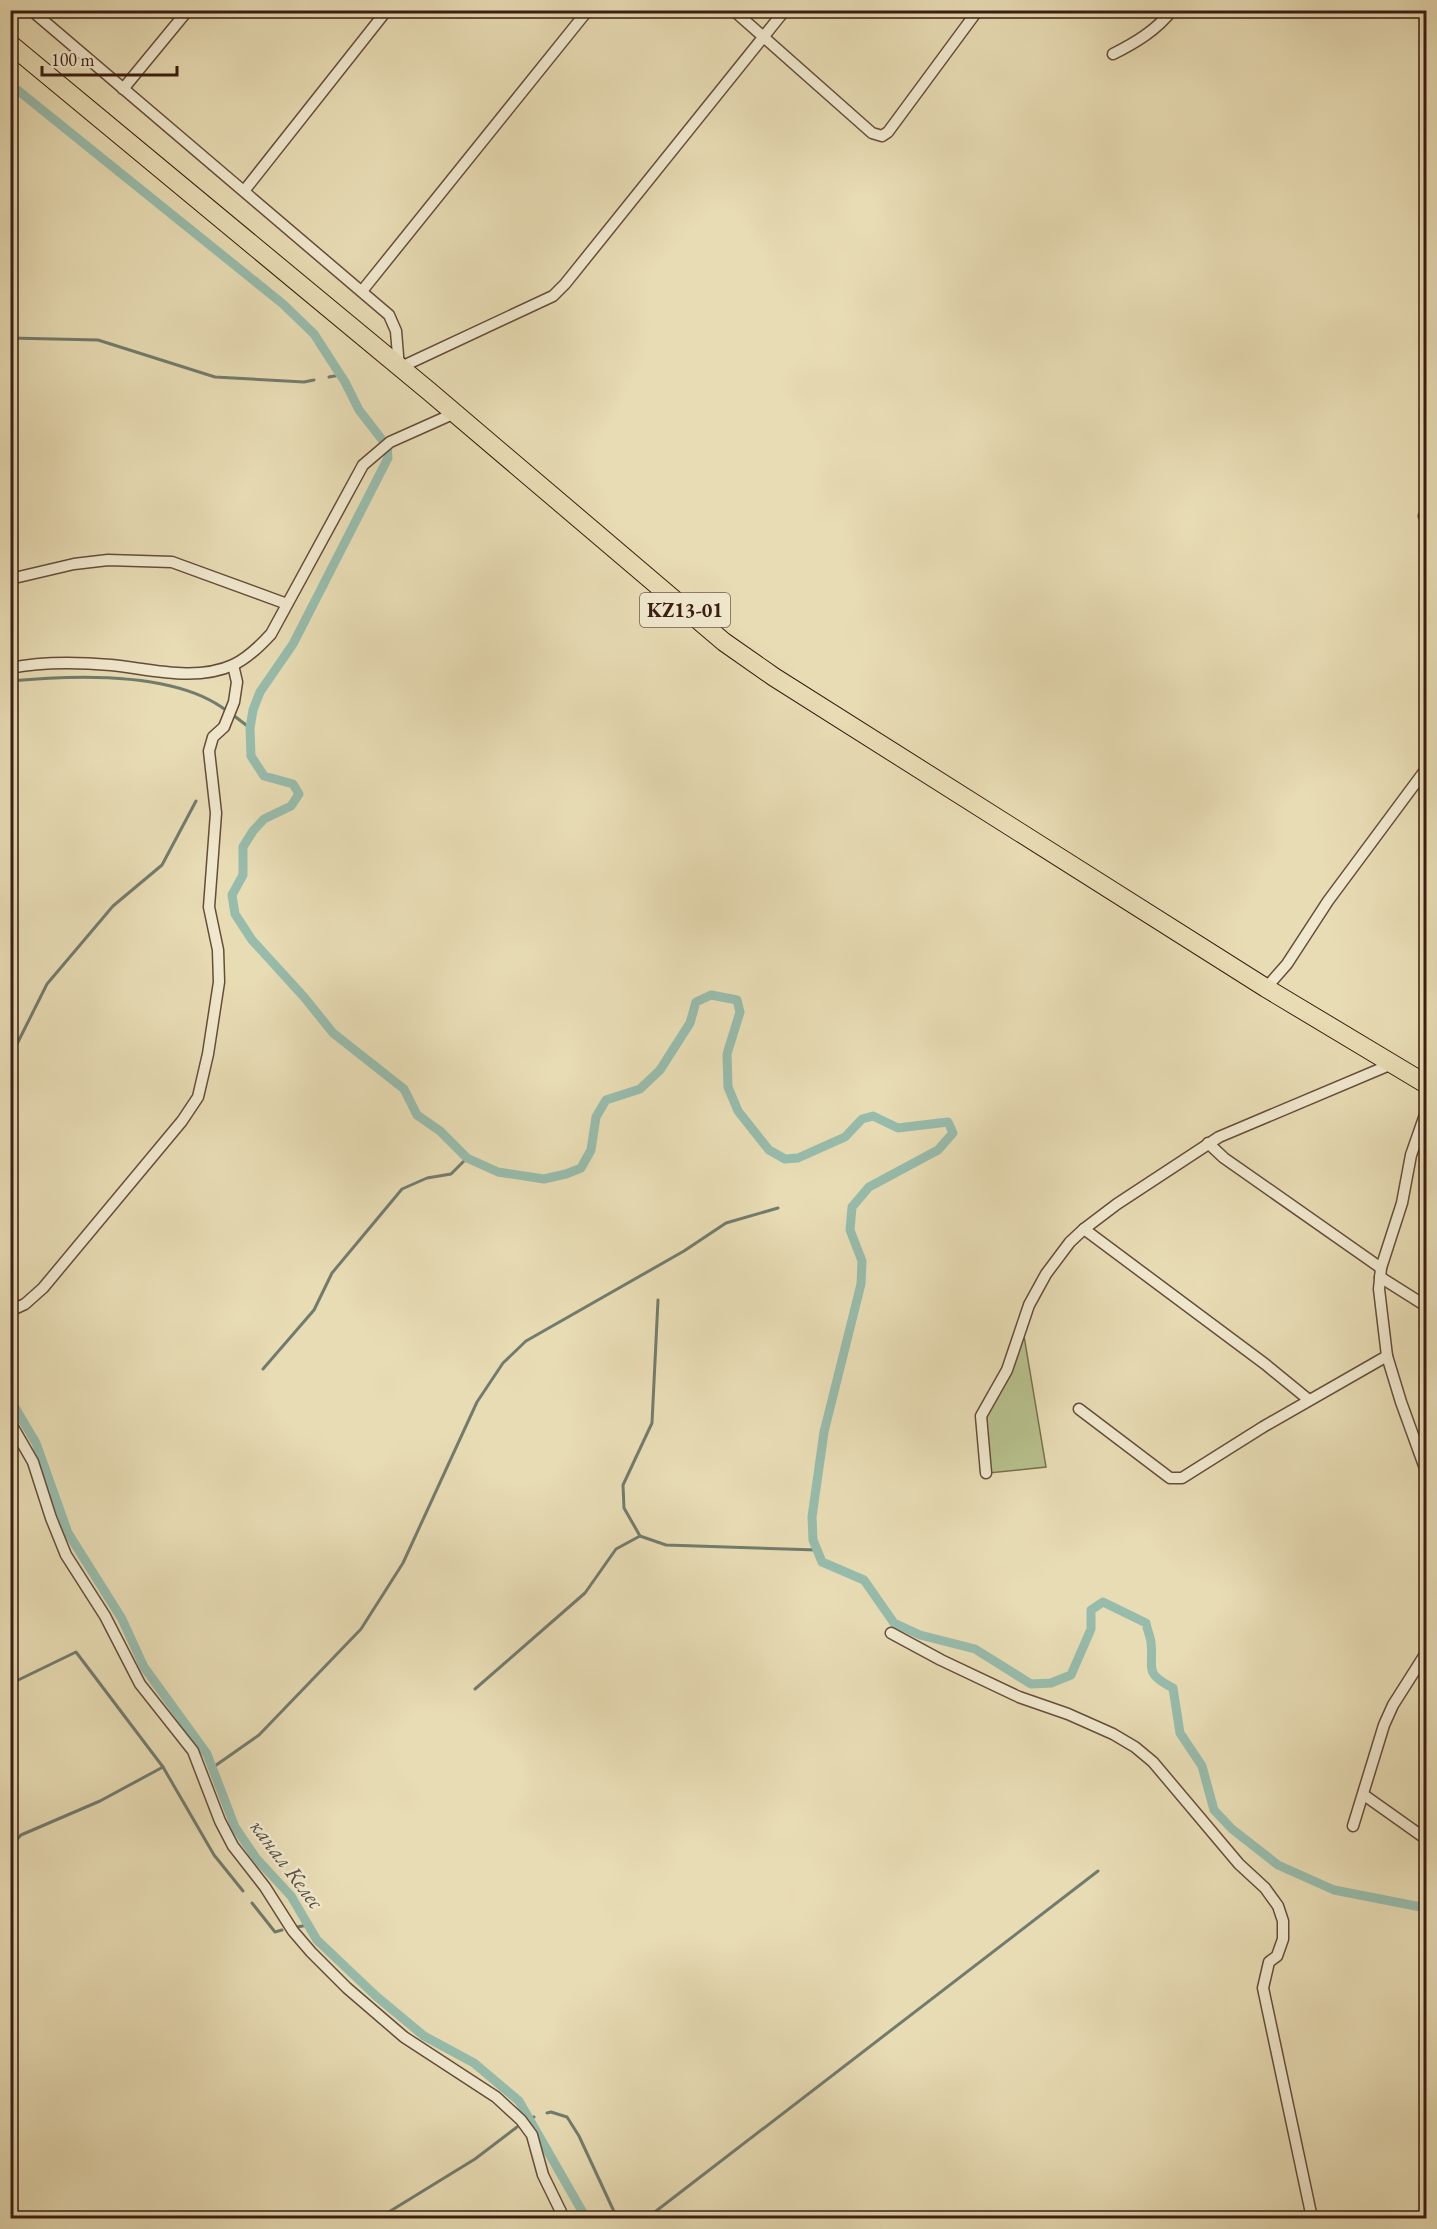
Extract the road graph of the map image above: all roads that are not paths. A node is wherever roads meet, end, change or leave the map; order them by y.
1 (31, 10) edge
2 (188, 10) edge
3 (387, 10) edge
4 (588, 10) edge
5 (733, 10) edge
6 (785, 10) edge
7 (978, 10) edge
8 (1172, 10) edge
9 (764, 38) junction
10 (10, 44) edge
11 (1113, 54) dead end
12 (123, 89) junction
13 (244, 191) junction
14 (362, 291) junction
15 (399, 368) junction
16 (455, 413) junction
17 (10, 579) edge
18 (287, 604) junction
19 (233, 665) junction
20 (10, 668) edge
21 (1426, 769) edge
22 (1266, 987) junction
23 (1392, 1063) junction
24 (1426, 1084) edge
25 (1426, 1112) edge
26 (1208, 1143) junction
27 (1084, 1229) junction
28 (1381, 1272) junction
29 (1426, 1306) edge
30 (10, 1311) edge
31 (1387, 1356) junction
32 (1309, 1400) junction
33 (1079, 1408) dead end
34 (10, 1422) edge
35 (1426, 1471) edge
36 (986, 1473) dead end
37 (891, 1633) dead end
38 (1425, 1658) edge
39 (1364, 1795) junction
40 (1353, 1826) dead end
41 (1426, 1839) edge
42 (564, 2218) edge
43 (1312, 2218) edge

1 - 12 street
2 - 12 street
3 - 13 street
4 - 14 street
5 - 9 street
6 - 9 street
7 - 9 street
8 - 11 street
9 - 15 street
10 - 15 highway, KZ13-01
12 - 13 street
13 - 14 street
14 - 15 street
15 - 16 highway, KZ13-01
16 - 18 street
16 - 22 highway, KZ13-01
17 - 18 street
18 - 19 street
19 - 20 street
19 - 30 street
21 - 22 street
22 - 23 highway, KZ13-01
23 - 24 highway, KZ13-01
23 - 26 street
25 - 28 street
26 - 27 street
26 - 28 street
27 - 32 street
27 - 36 street
28 - 29 street
28 - 31 street
31 - 32 street
31 - 35 street
32 - 33 street
34 - 42 street
37 - 43 street
38 - 39 street
39 - 40 street
39 - 41 street

